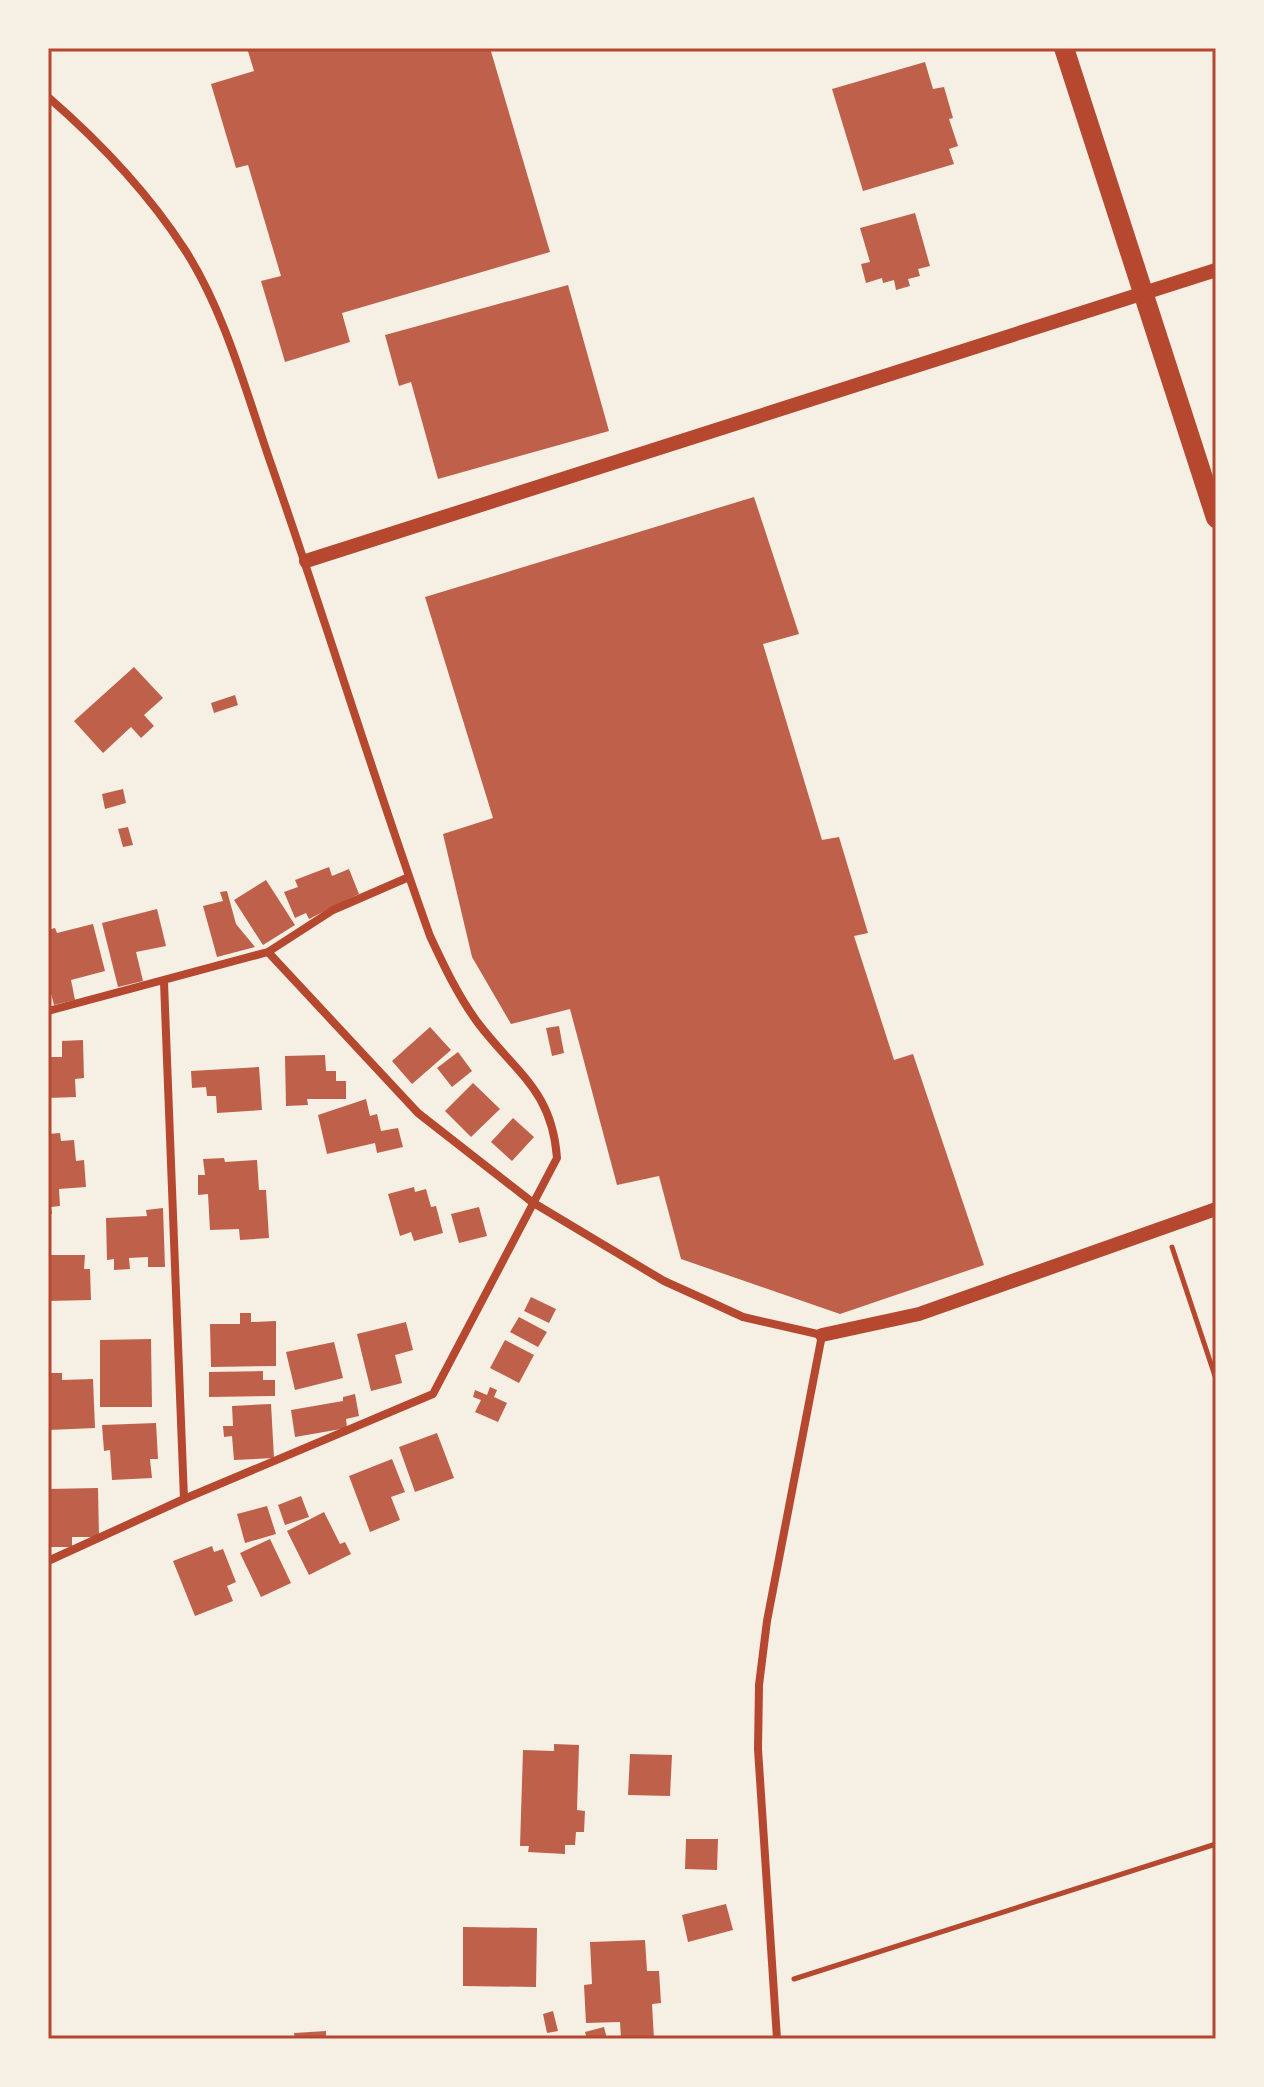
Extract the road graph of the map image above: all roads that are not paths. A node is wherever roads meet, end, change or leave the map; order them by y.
1 (1064, 48) edge
2 (48, 97) edge
3 (1216, 270) edge
4 (1146, 292) junction
5 (1216, 518) edge
6 (306, 561) junction
7 (409, 877) junction
8 (268, 952) junction
9 (164, 982) junction
10 (48, 1011) edge
11 (532, 1202) junction
12 (1216, 1209) edge
13 (822, 1335) junction
14 (184, 1499) junction
15 (48, 1561) edge
16 (777, 2039) edge

1 - 4 main road
2 - 6 street
3 - 4 street
4 - 5 main road
4 - 6 street
6 - 7 street
7 - 8 street
7 - 11 street
8 - 9 street
8 - 11 street
9 - 10 street
9 - 14 street
11 - 13 street
11 - 14 street
12 - 13 street
13 - 16 street
14 - 15 street

